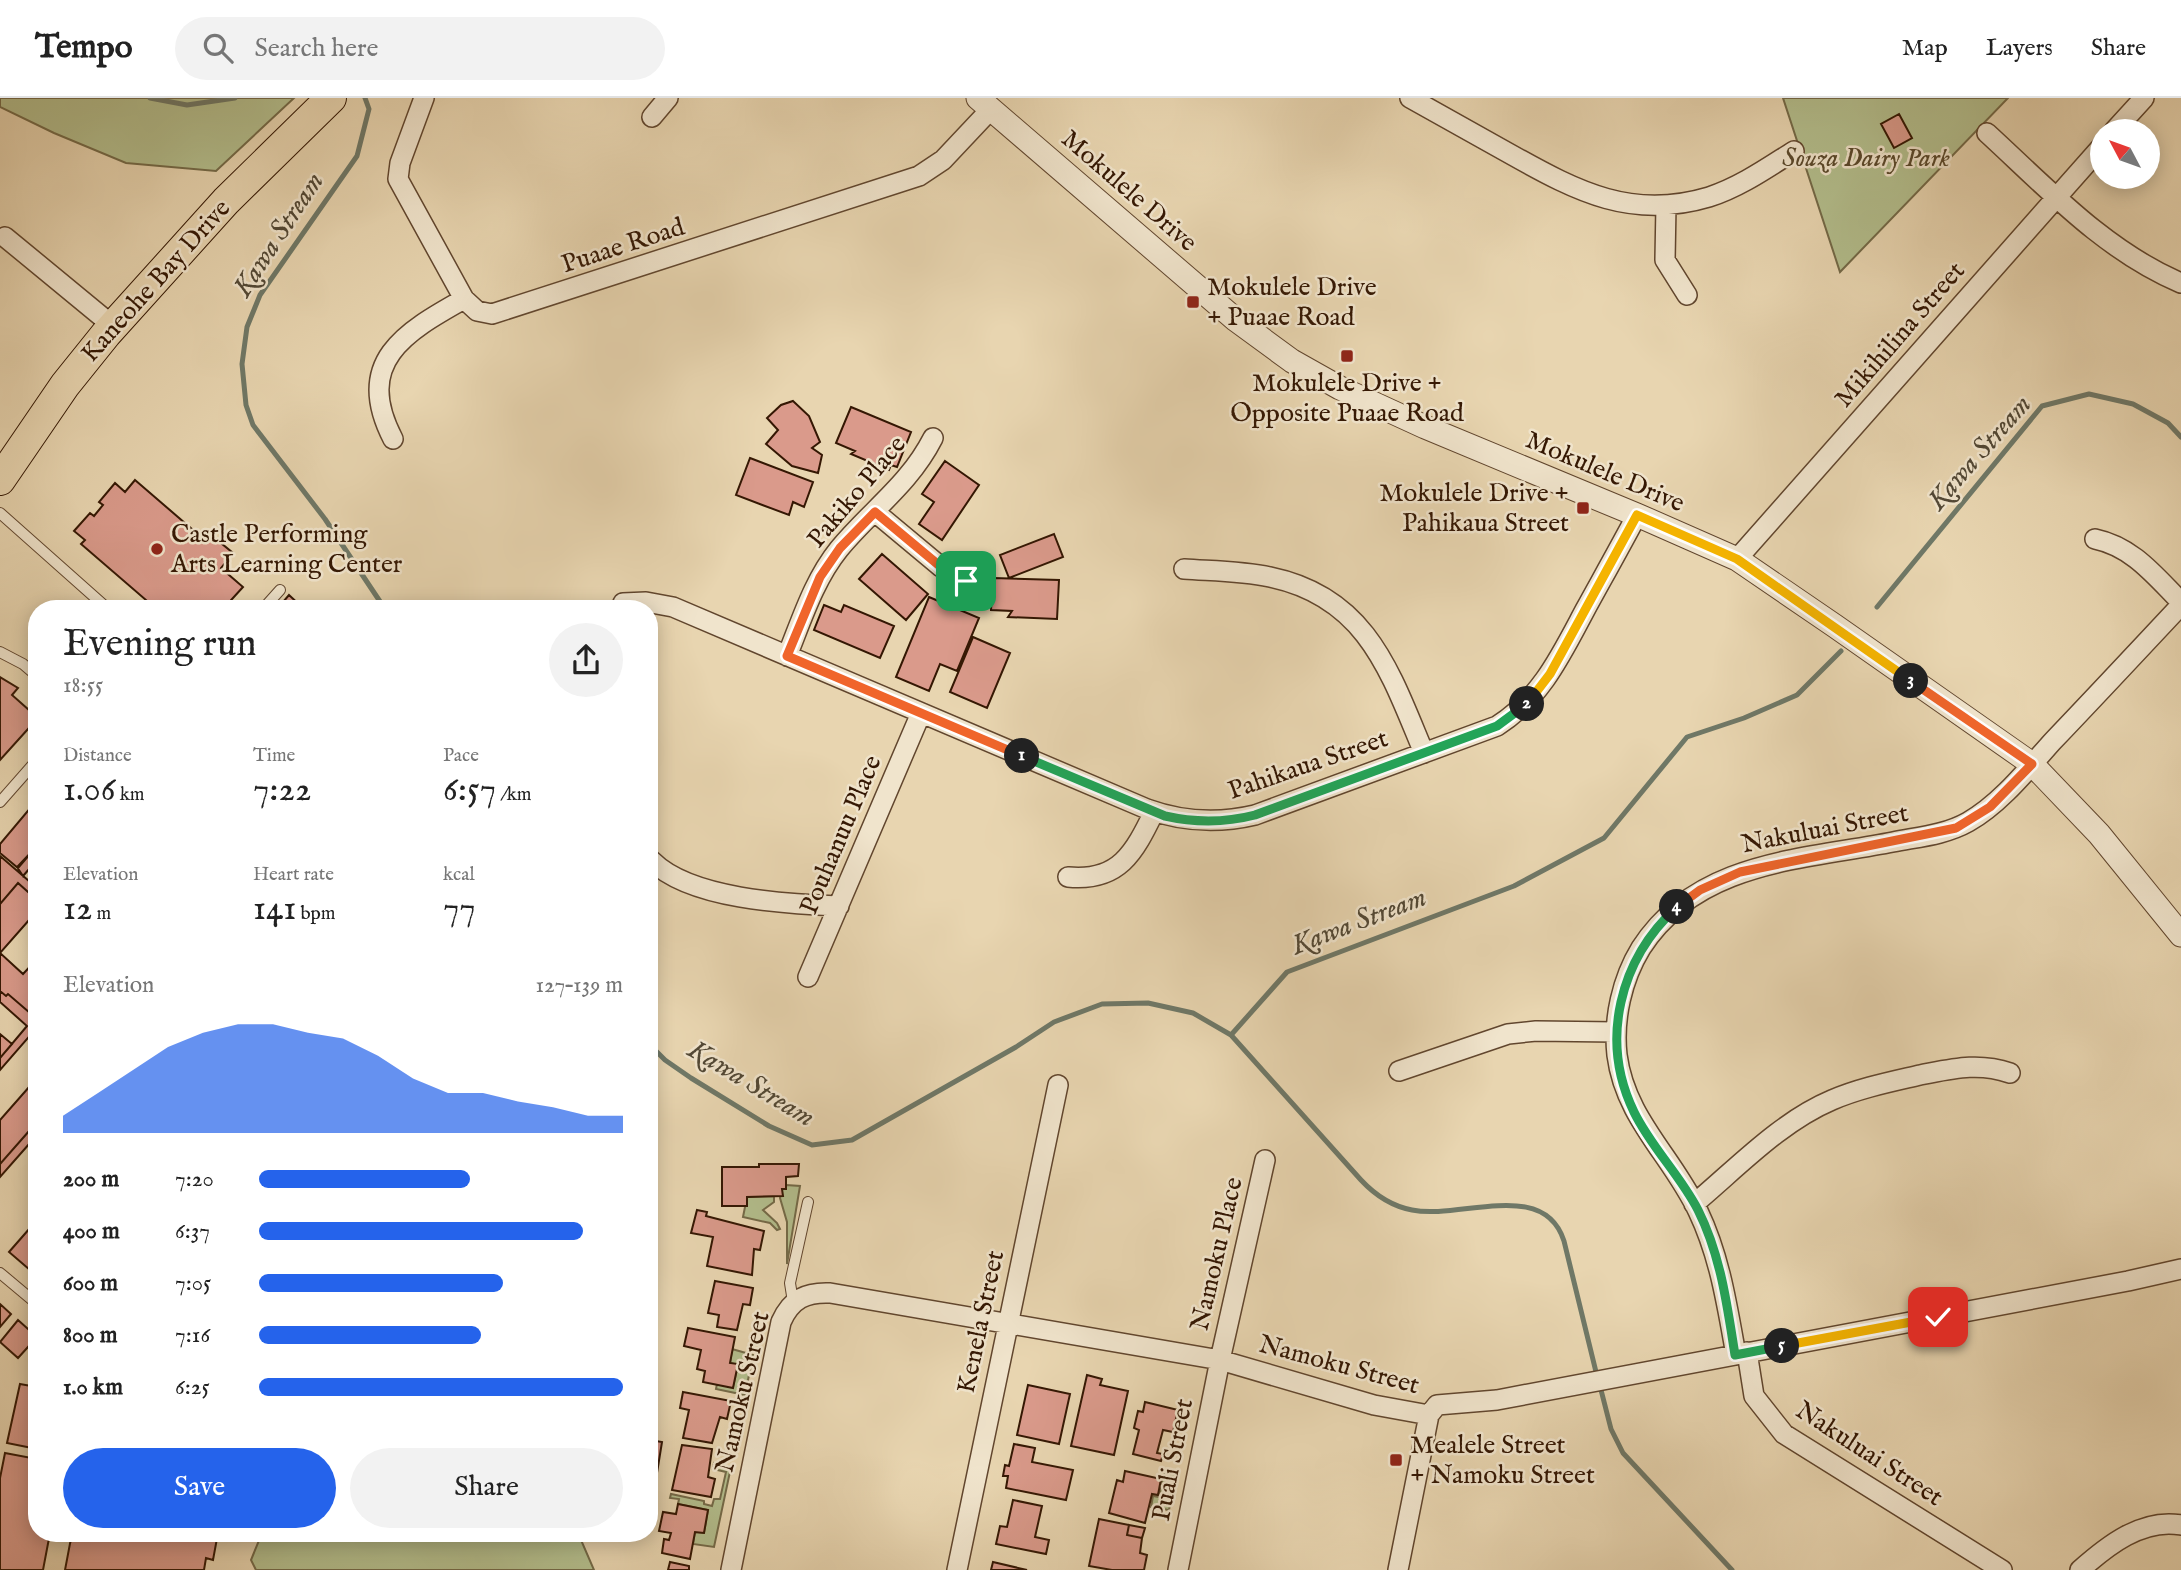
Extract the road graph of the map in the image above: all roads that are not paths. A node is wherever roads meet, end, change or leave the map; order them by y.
1 (424, 98) edge
2 (668, 98) edge
3 (2144, 98) edge
4 (1420, 101) edge
5 (984, 104) edge
6 (321, 108) edge
7 (652, 117) dead end
8 (2126, 119) edge
9 (1987, 133) dead end
10 (1794, 151) dead end
11 (2090, 160) edge
12 (2057, 197) junction
13 (1666, 205) junction
14 (5, 237) dead end
15 (2181, 283) edge
16 (1687, 295) dead end
17 (464, 299) junction
18 (113, 326) junction
19 (933, 438) dead end
20 (393, 439) dead end
21 (0, 480) edge
22 (875, 512) junction
23 (0, 513) edge
24 (1637, 515) junction
25 (2095, 538) dead end
26 (1737, 559) junction
27 (1184, 569) dead end
28 (966, 581) dead end
29 (280, 590) dead end
30 (98, 600) edge
31 (271, 600) edge
32 (2181, 603) edge
33 (658, 604) edge
34 (0, 652) edge
35 (787, 656) junction
36 (28, 668) edge
37 (922, 713) junction
38 (1423, 753) junction
39 (2032, 764) junction
40 (28, 770) edge
41 (0, 802) edge
42 (1154, 812) junction
43 (658, 866) edge
44 (1068, 877) dead end
45 (839, 906) junction
46 (2181, 935) edge
47 (808, 977) dead end
48 (1616, 1032) junction
49 (1399, 1071) dead end
50 (2010, 1073) dead end
51 (1058, 1085) dead end
52 (1265, 1160) dead end
53 (808, 1202) dead end
54 (1694, 1204) junction
55 (2181, 1269) edge
56 (0, 1273) edge
57 (28, 1296) edge
58 (793, 1303) junction
59 (1006, 1324) junction
60 (1741, 1354) junction
61 (1220, 1360) junction
62 (1429, 1415) junction
63 (2181, 1525) edge
64 (731, 1570) edge
65 (957, 1570) edge
66 (1178, 1570) edge
67 (1398, 1570) edge
68 (2002, 1570) edge
69 (2080, 1570) edge

1 - 17 street
2 - 7 street
3 - 8 street
4 - 13 street
5 - 17 street, Puaae Road
5 - 24 street, Mokulele Drive
6 - 18 main road, Kaneohe Bay Drive
9 - 12 street
10 - 13 street
11 - 12 street, Mikihilina Street
12 - 15 street
12 - 26 street, Mikihilina Street
13 - 16 street
14 - 18 street
17 - 20 street
18 - 21 main road, Kaneohe Bay Drive
19 - 22 street, Pakiko Place
22 - 28 street
22 - 35 street, Pakiko Place
23 - 30 lane
24 - 26 street, Mokulele Drive
24 - 38 street, Pahikaua Street
25 - 32 street
26 - 39 street, Mokulele Drive
27 - 38 street
29 - 31 lane
32 - 39 street, Nakuluai Street
33 - 35 street, Pahikaua Street
34 - 36 lane
35 - 37 street, Pahikaua Street
37 - 42 street, Pahikaua Street
37 - 45 street, Pouhanuu Place
38 - 42 street, Pahikaua Street
39 - 46 street, Mokulele Drive
39 - 48 street, Nakuluai Street
40 - 41 lane
42 - 44 street
43 - 45 street
45 - 47 street, Pouhanuu Place
48 - 49 street
48 - 54 street, Nakuluai Street
50 - 54 street
51 - 59 street, Kenela Street
52 - 61 street, Namoku Place
53 - 58 lane
54 - 60 street, Nakuluai Street
55 - 60 street, Namoku Street
56 - 57 lane
58 - 59 street, Namoku Street
58 - 64 street, Namoku Street
59 - 61 street, Namoku Street
59 - 65 street, Kenela Street
60 - 62 street, Namoku Street
60 - 68 street, Nakuluai Street
61 - 62 street, Namoku Street
61 - 66 street, Puali Street
62 - 67 street
63 - 69 street

